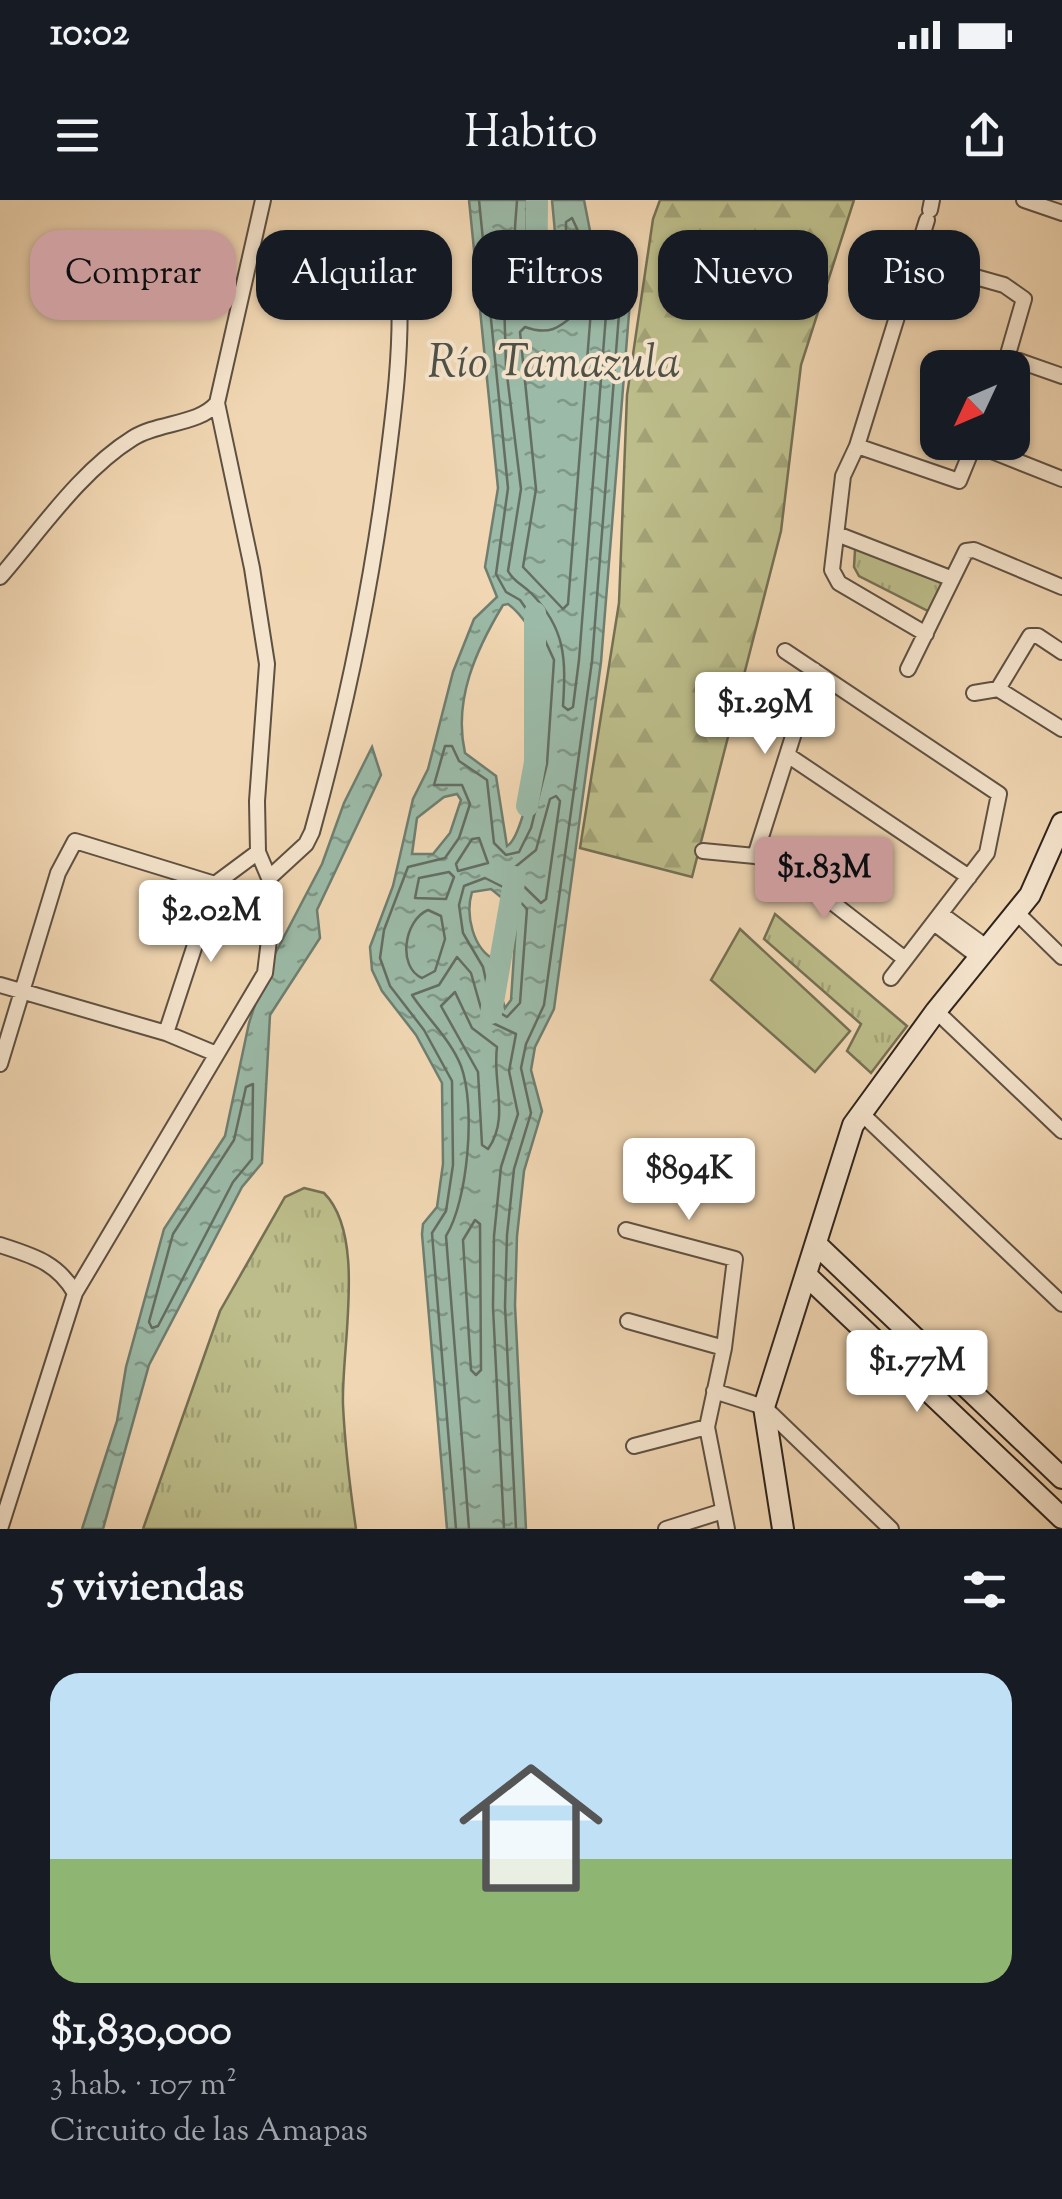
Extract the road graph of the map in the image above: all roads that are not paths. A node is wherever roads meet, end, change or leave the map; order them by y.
1 (263, 200) edge
2 (1024, 200) edge
3 (1062, 213) edge
4 (980, 280) edge
5 (397, 320) edge
6 (897, 320) edge
7 (1010, 350) edge
8 (1030, 368) edge
9 (1062, 376) edge
10 (217, 403) junction
11 (857, 446) junction
12 (968, 460) edge
13 (1015, 460) edge
14 (1062, 478) edge
15 (838, 534) junction
16 (0, 578) edge
17 (950, 578) junction
18 (1062, 588) edge
19 (926, 634) junction
20 (785, 651) dead end
21 (1062, 652) edge
22 (908, 669) dead end
23 (814, 670) junction
24 (998, 689) junction
25 (974, 693) dead end
26 (1062, 730) edge
27 (789, 756) junction
28 (1062, 823) edge
29 (703, 851) dead end
30 (258, 852) junction
31 (756, 856) junction
32 (969, 877) junction
33 (269, 878) junction
34 (215, 884) junction
35 (1016, 914) junction
36 (937, 919) junction
37 (984, 954) junction
38 (1062, 957) edge
39 (906, 959) junction
40 (891, 978) dead end
41 (0, 985) edge
42 (22, 991) junction
43 (936, 1011) junction
44 (166, 1033) junction
45 (214, 1053) junction
46 (0, 1064) edge
47 (860, 1112) junction
48 (1062, 1131) edge
49 (626, 1230) dead end
50 (816, 1244) junction
51 (0, 1245) edge
52 (806, 1276) junction
53 (75, 1294) junction
54 (1062, 1304) edge
55 (628, 1321) dead end
56 (724, 1348) junction
57 (714, 1391) junction
58 (764, 1407) junction
59 (707, 1427) junction
60 (634, 1446) dead end
61 (1062, 1478) edge
62 (4, 1502) edge
63 (723, 1511) junction
64 (1057, 1518) edge
65 (0, 1529) edge
66 (666, 1529) edge
67 (728, 1529) edge
68 (783, 1529) edge
69 (892, 1529) edge

1 - 10 street
2 - 3 street
4 - 7 street
5 - 33 street
6 - 11 street
8 - 9 street
10 - 16 street
10 - 30 street
11 - 12 street
11 - 15 street
13 - 14 street
15 - 17 street
15 - 19 street
17 - 18 street
17 - 19 street
19 - 22 street
20 - 23 street
21 - 24 street
23 - 27 street
23 - 32 street
24 - 25 street
24 - 26 street
27 - 31 street
27 - 32 street
28 - 35 street
29 - 31 street
30 - 33 street
30 - 34 street
31 - 39 street
32 - 36 street
33 - 45 street
34 - 42 street
34 - 44 street
35 - 37 street
35 - 38 street
36 - 37 street
36 - 39 street
37 - 43 street
39 - 40 street
41 - 42 street
42 - 44 street
42 - 46 street
43 - 47 street
43 - 48 street
44 - 45 street
45 - 53 street
47 - 50 street
47 - 54 street
49 - 56 street
50 - 52 street
50 - 61 street
51 - 53 street
52 - 58 street
52 - 64 street
53 - 62 street
55 - 56 street
56 - 57 street
57 - 58 street
57 - 59 street
58 - 68 street
58 - 69 street
59 - 60 street
59 - 63 street
62 - 65 street
63 - 66 street
63 - 67 street

